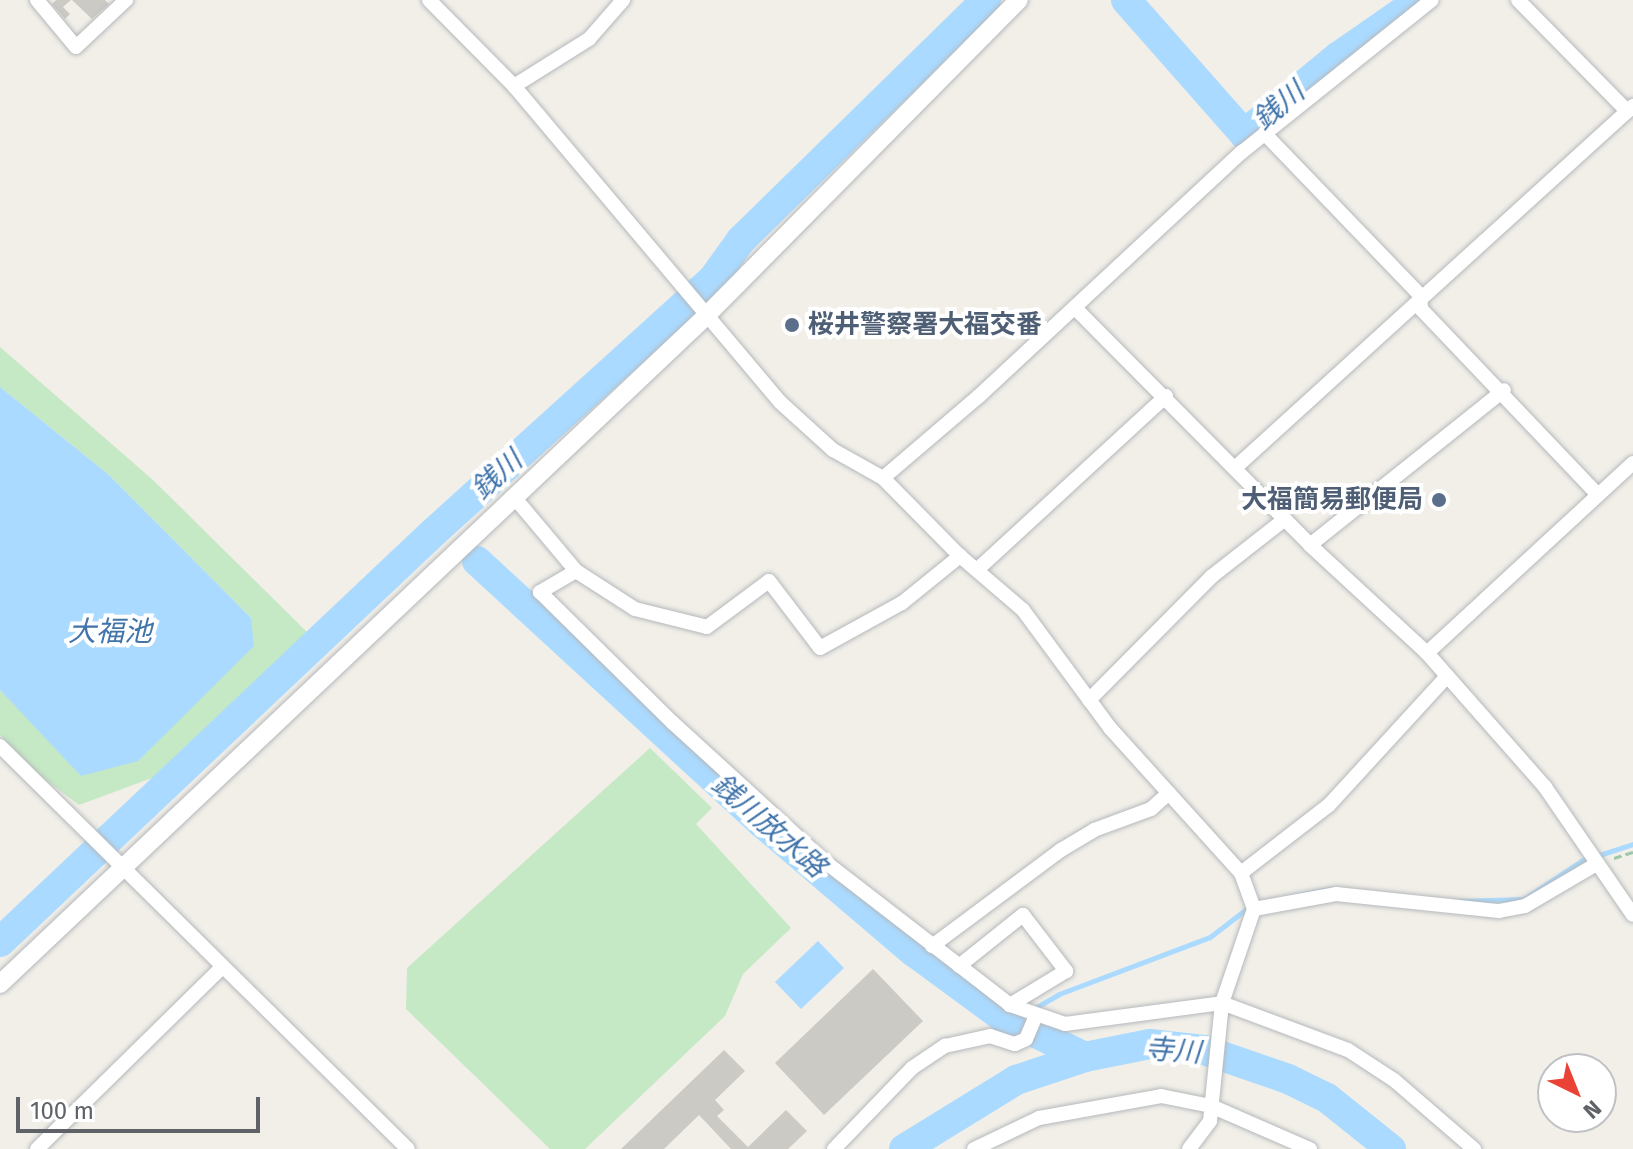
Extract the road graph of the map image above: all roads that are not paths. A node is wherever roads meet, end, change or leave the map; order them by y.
1 (37, 0) edge
2 (126, 0) edge
3 (429, 0) edge
4 (623, 0) edge
5 (1019, 0) edge
6 (1432, 0) edge
7 (1518, 0) edge
8 (514, 86) junction
9 (1630, 108) edge
10 (1265, 134) junction
11 (1420, 295) junction
12 (695, 306) junction
13 (1075, 308) junction
14 (1504, 390) junction
15 (1166, 396) junction
16 (1633, 463) edge
17 (1236, 467) junction
18 (883, 478) junction
19 (1597, 494) junction
20 (514, 497) junction
21 (1285, 519) junction
22 (1310, 545) junction
23 (960, 556) junction
24 (979, 568) junction
25 (576, 571) junction
26 (1427, 653) junction
27 (1447, 676) junction
28 (1089, 700) junction
29 (0, 746) edge
30 (1169, 793) junction
31 (118, 860) junction
32 (1593, 860) junction
33 (1241, 873) junction
34 (1251, 905) junction
35 (1633, 915) edge
36 (932, 946) junction
37 (959, 966) junction
38 (222, 967) junction
39 (0, 984) edge
40 (1221, 1008) junction
41 (1024, 1012) junction
42 (1212, 1101) junction
43 (37, 1149) edge
44 (408, 1149) edge
45 (834, 1149) edge
46 (974, 1149) edge
47 (1189, 1149) edge
48 (1310, 1149) edge
49 (1474, 1149) edge

1 - 2 street
3 - 8 street
4 - 8 street
5 - 12 street
6 - 10 street
7 - 9 street
8 - 12 street
9 - 11 street
10 - 11 street
10 - 13 street
11 - 14 street
11 - 17 street
12 - 18 street
12 - 20 street
13 - 15 street
13 - 18 street
14 - 19 street
14 - 22 street
15 - 17 street
15 - 24 street
16 - 19 street
17 - 21 street
18 - 23 street
19 - 26 street
20 - 25 street
20 - 31 street
21 - 22 street
21 - 28 street
22 - 26 street
23 - 24 street
23 - 25 street
24 - 28 street
25 - 36 street
26 - 27 street
27 - 32 street
27 - 33 street
28 - 30 street
29 - 31 street
30 - 33 street
30 - 36 street
31 - 38 street
31 - 39 street
32 - 34 street
32 - 35 street
33 - 34 street
34 - 40 street
36 - 37 street
37 - 41 street
37 - 41 street
38 - 43 street
38 - 44 street
40 - 41 street
40 - 42 street
40 - 49 street
41 - 45 street
42 - 46 street
42 - 47 street
42 - 48 street

